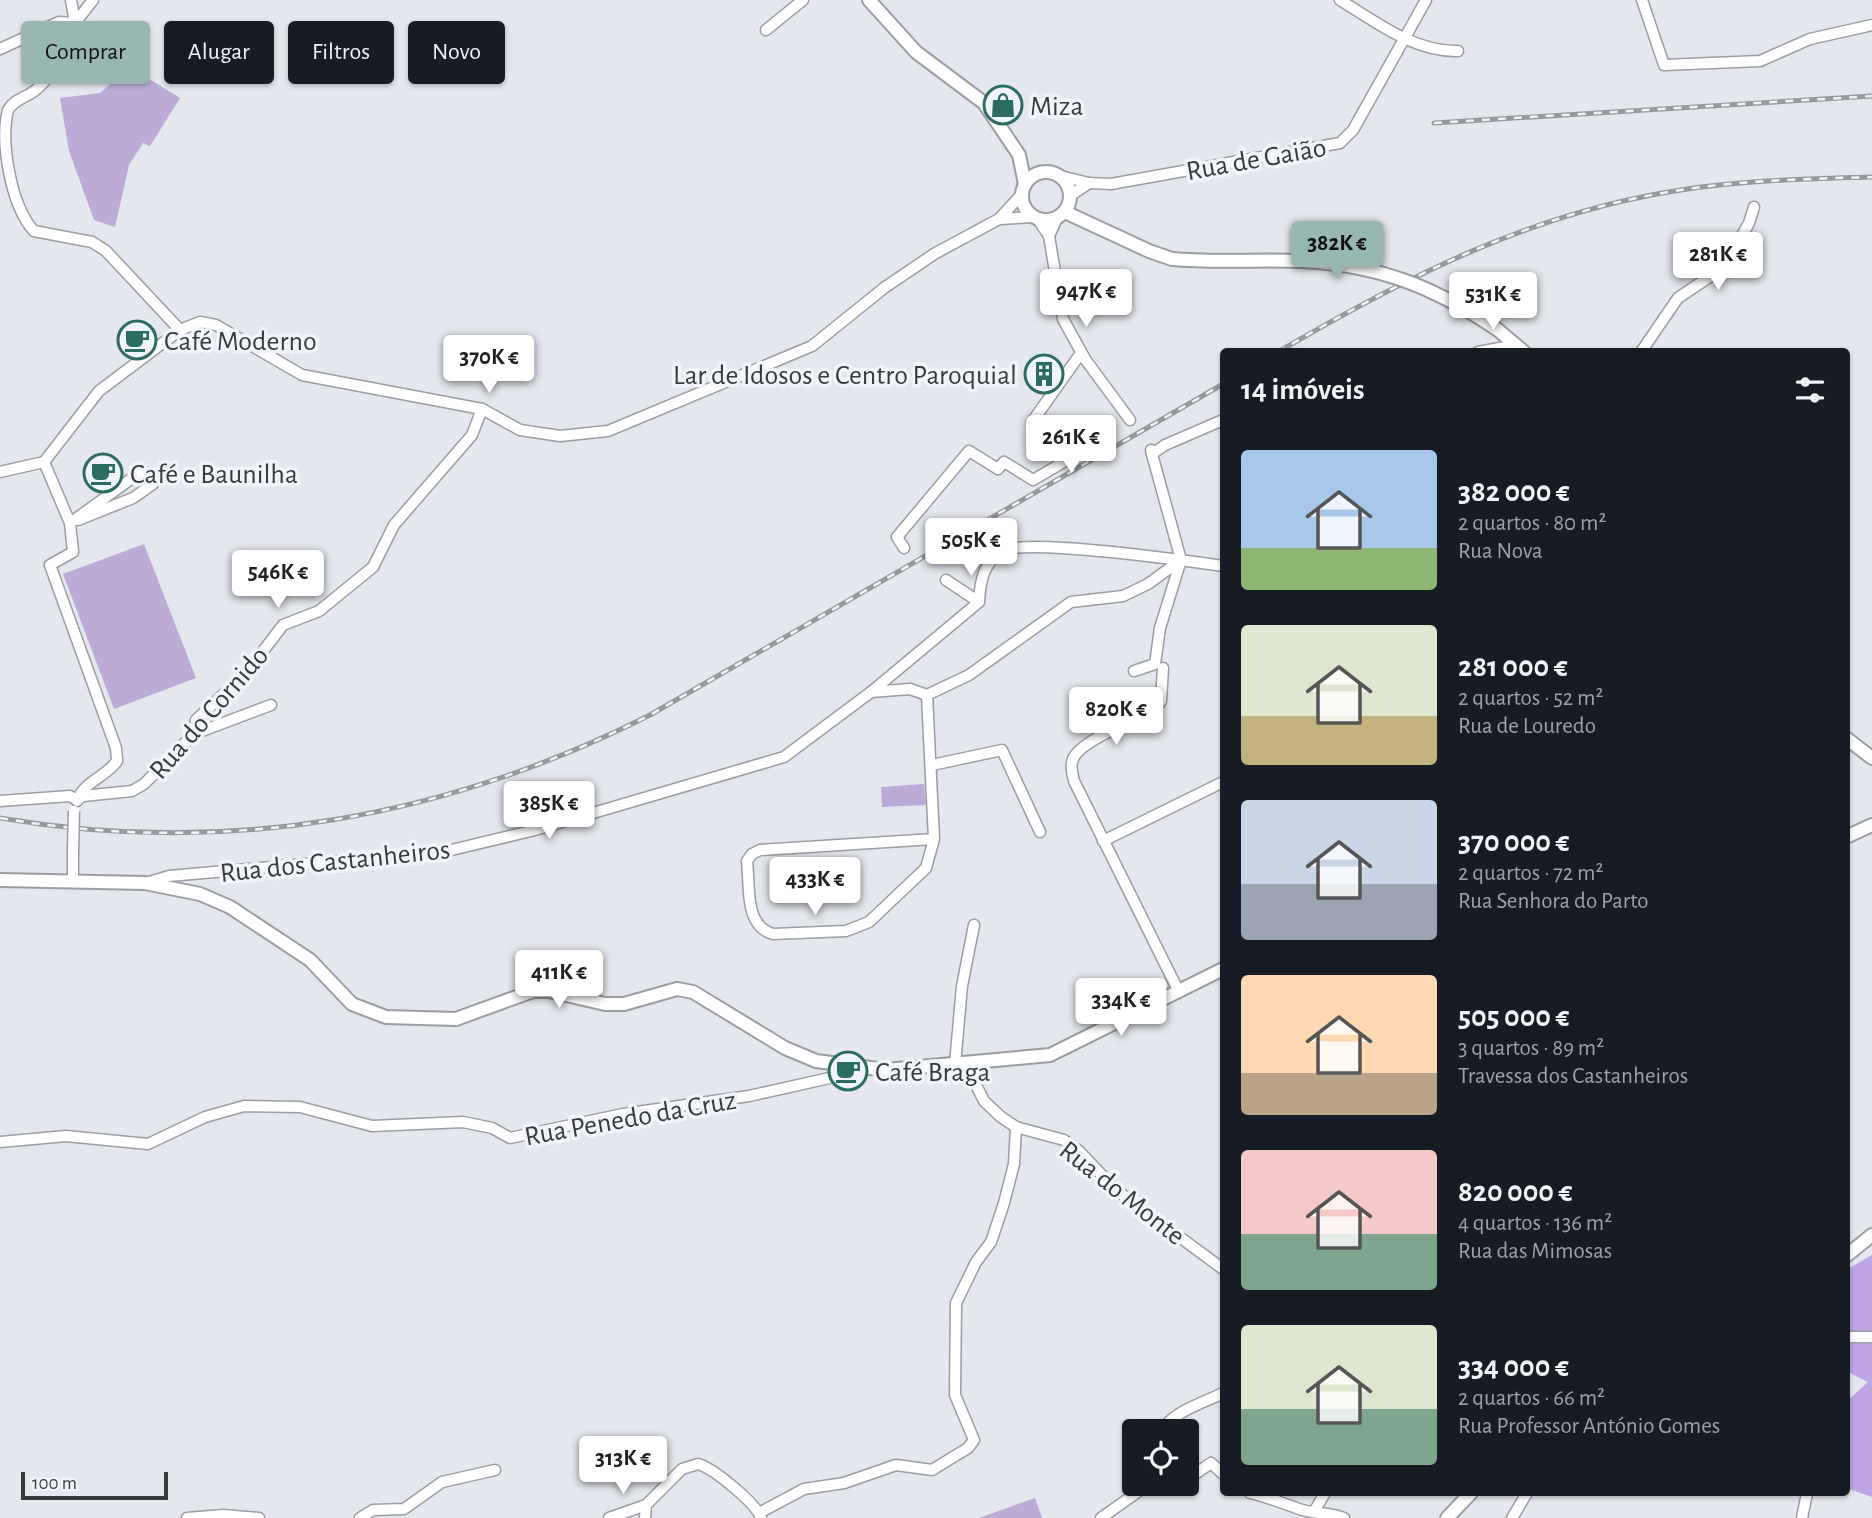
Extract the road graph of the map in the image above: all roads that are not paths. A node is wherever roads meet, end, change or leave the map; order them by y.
1 (71, 0) edge
2 (93, 0) edge
3 (803, 0) edge
4 (869, 0) edge
5 (1339, 0) edge
6 (1426, 0) edge
7 (1642, 0) edge
8 (75, 21) edge
9 (77, 21) edge
10 (1872, 25) edge
11 (766, 30) dead end
12 (1403, 37) junction
13 (21, 40) edge
14 (0, 50) edge
15 (1458, 51) dead end
16 (41, 84) edge
17 (1019, 155) junction
18 (1045, 172) junction
19 (1060, 176) junction
20 (1089, 183) junction
21 (1023, 189) junction
22 (1066, 207) junction
23 (1754, 207) dead end
24 (1035, 217) junction
25 (999, 219) junction
26 (1049, 236) junction
27 (180, 330) junction
28 (1520, 348) edge
29 (1644, 348) edge
30 (1081, 353) junction
31 (482, 409) junction
32 (1130, 420) dead end
33 (1220, 422) edge
34 (44, 462) junction
35 (0, 472) edge
36 (74, 521) junction
37 (904, 548) dead end
38 (1181, 560) junction
39 (1220, 566) edge
40 (946, 580) dead end
41 (979, 602) junction
42 (901, 667) junction
43 (1163, 668) dead end
44 (1135, 671) dead end
45 (911, 689) junction
46 (871, 692) junction
47 (927, 695) junction
48 (271, 705) dead end
49 (194, 734) junction
50 (1850, 741) edge
51 (1872, 758) edge
52 (932, 765) junction
53 (1220, 783) edge
54 (78, 800) junction
55 (0, 801) edge
56 (1872, 825) edge
57 (1040, 832) dead end
58 (1850, 835) edge
59 (934, 839) junction
60 (1103, 841) junction
61 (0, 880) edge
62 (73, 882) junction
63 (145, 883) junction
64 (974, 925) dead end
65 (1220, 971) edge
66 (1179, 992) junction
67 (960, 1064) junction
68 (848, 1067) junction
69 (1016, 1127) junction
70 (0, 1142) edge
71 (1872, 1235) edge
72 (1850, 1253) edge
73 (1220, 1267) edge
74 (1850, 1337) edge
75 (1872, 1337) edge
76 (1220, 1394) edge
77 (1173, 1419) edge
78 (495, 1470) dead end
79 (1199, 1471) edge
80 (1220, 1471) edge
81 (1132, 1496) edge
82 (1263, 1496) edge
83 (1323, 1496) edge
84 (1468, 1496) edge
85 (1525, 1496) edge
86 (1806, 1496) edge
87 (646, 1505) junction
88 (1315, 1510) junction
89 (760, 1516) edge
90 (187, 1518) edge
91 (259, 1518) edge
92 (360, 1518) edge
93 (609, 1518) edge
94 (645, 1518) edge
95 (1101, 1518) edge
96 (1344, 1518) edge
97 (1447, 1518) edge
98 (1512, 1518) edge
99 (1802, 1518) edge

1 - 8 street
2 - 9 street
3 - 11 street
4 - 17 street
5 - 12 street
6 - 12 street, Rua de Gaião
7 - 10 street
12 - 15 street
12 - 20 street, Rua de Gaião
13 - 14 street
16 - 27 street
17 - 18 street
17 - 21 street
18 - 19 street
18 - 21 street
19 - 20 street, Rua de Gaião
19 - 22 street
20 - 22 street
21 - 24 street
21 - 25 street
22 - 24 street
22 - 26 street
22 - 28 street, bridge
23 - 29 street
24 - 25 street
24 - 26 street
25 - 31 street
26 - 30 street
27 - 31 street
27 - 34 street
30 - 32 street
30 - 37 street
31 - 49 street, Rua do Cornido
33 - 38 street
34 - 35 street
34 - 36 street
36 - 36 street
36 - 54 street
38 - 39 street
38 - 41 street
38 - 44 street
38 - 47 street
40 - 41 street
41 - 42 street, Rua dos Castanheiros
42 - 45 street
42 - 46 street, Rua dos Castanheiros
43 - 60 street
45 - 46 street
45 - 47 street
46 - 63 street, Rua dos Castanheiros
47 - 52 street
48 - 49 street
49 - 54 street, Rua do Cornido
50 - 51 street
52 - 57 street
52 - 59 street
53 - 60 street
54 - 55 street, Rua do Cornido
54 - 62 street, bridge
56 - 58 street
59 - 59 street
60 - 66 street
61 - 62 street
62 - 63 street
63 - 68 street
64 - 67 street
65 - 66 street
66 - 67 street
67 - 68 street
67 - 69 street, Rua do Monte
68 - 70 street, Rua Penedo da Cruz
69 - 73 street, Rua do Monte
69 - 89 street
71 - 72 street
74 - 75 street
76 - 77 street
78 - 92 street
79 - 80 street
81 - 95 street
82 - 88 street
83 - 88 street
84 - 97 street
85 - 98 street
86 - 99 street
87 - 89 street
87 - 93 street
87 - 94 street
88 - 96 street
90 - 91 street

